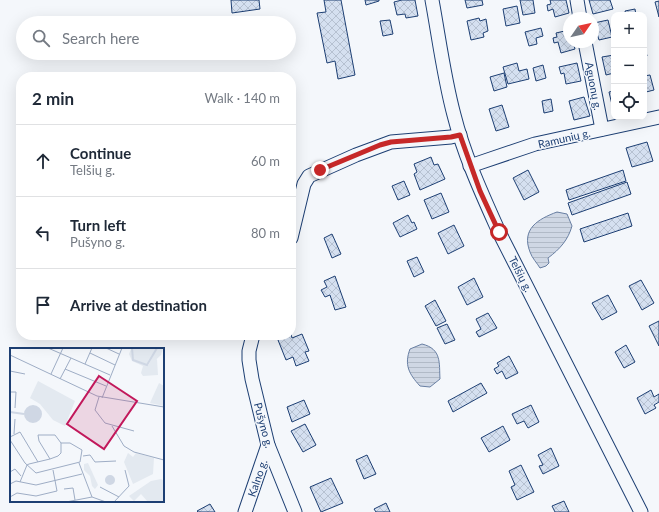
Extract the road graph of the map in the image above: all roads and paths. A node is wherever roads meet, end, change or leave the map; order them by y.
1 (432, 0) edge
2 (576, 0) edge
3 (579, 12) edge
4 (586, 48) edge
5 (659, 117) edge
6 (602, 129) junction
7 (460, 135) junction
8 (470, 166) junction
9 (296, 217) edge
10 (252, 340) edge
11 (268, 445) junction
12 (245, 512) edge
13 (295, 512) edge
14 (641, 512) edge

1 - 7 street, Telšių g.
2 - 3 street
4 - 6 street, Aguonų g.
5 - 6 street, Ramunių g.
6 - 8 street, Ramunių g.
7 - 8 street, Telšių g.
7 - 9 street
8 - 14 street, Telšių g.
10 - 11 street, Pušyno g.
11 - 12 street, Kalno g.
11 - 13 street, Pušyno g.

